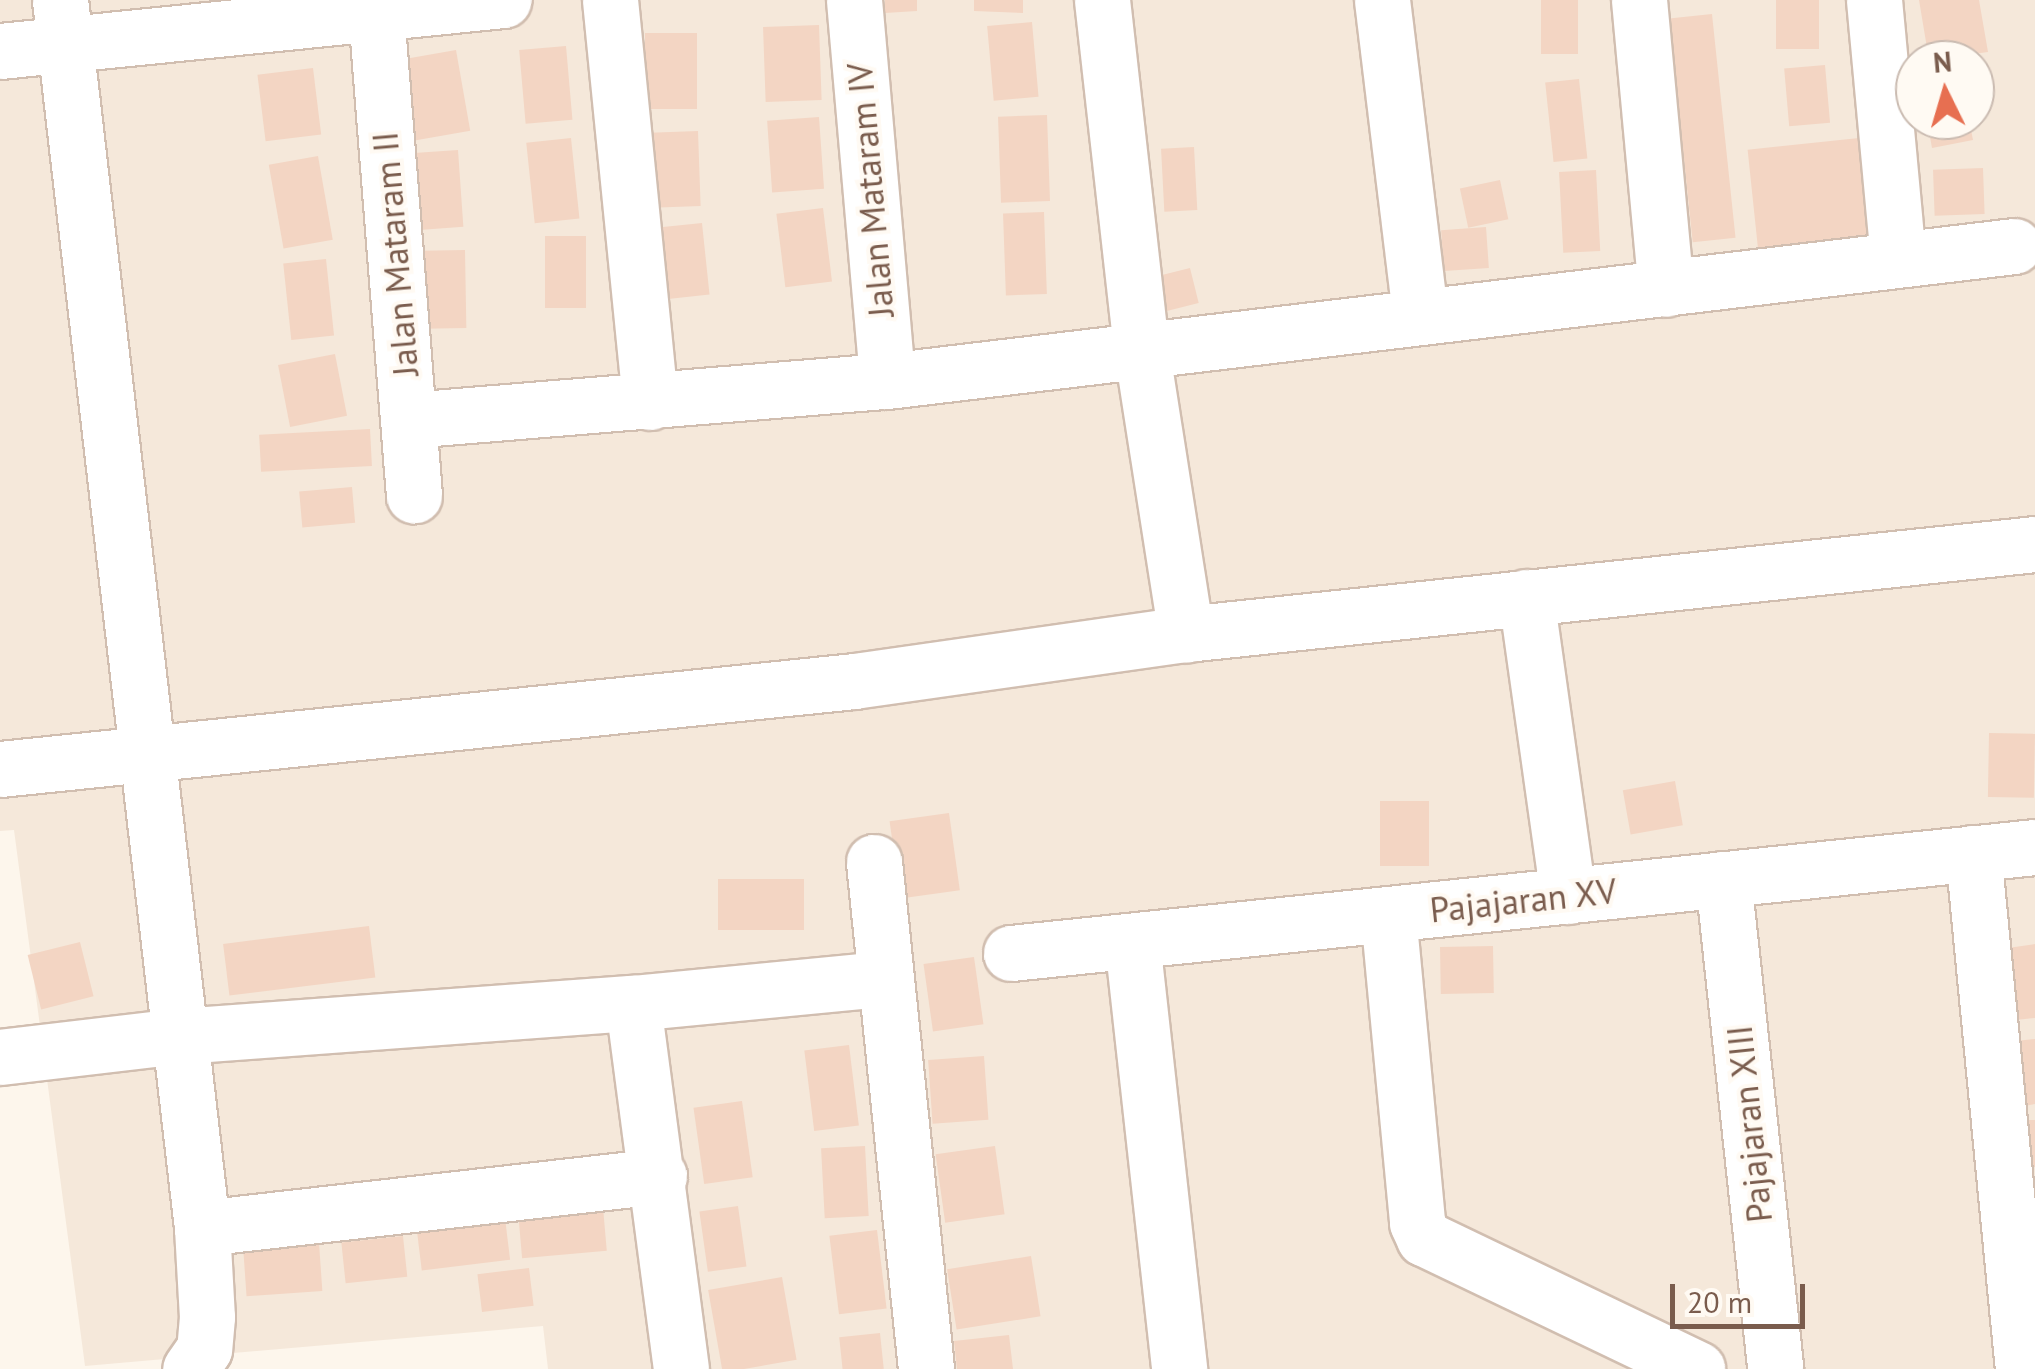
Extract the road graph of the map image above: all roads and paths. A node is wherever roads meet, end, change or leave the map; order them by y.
1 (502, 0) edge
2 (610, 0) edge
3 (854, 0) edge
4 (1102, 0) edge
5 (1382, 0) edge
6 (1640, 0) edge
7 (1874, 0) edge
8 (375, 6) edge
9 (62, 22) edge
10 (0, 51) edge
11 (2014, 246) dead end
12 (1898, 258) junction
13 (1666, 289) junction
14 (1420, 316) junction
15 (1141, 347) junction
16 (887, 381) junction
17 (650, 402) junction
18 (408, 420) junction
19 (414, 495) dead end
20 (2035, 544) edge
21 (1526, 597) junction
22 (1186, 634) junction
23 (143, 757) junction
24 (0, 769) edge
25 (2035, 846) edge
26 (1973, 854) junction
27 (874, 862) dead end
28 (1723, 879) junction
29 (1568, 896) junction
30 (1388, 914) junction
31 (1132, 941) junction
32 (1011, 953) dead end
33 (884, 978) junction
34 (633, 1003) junction
35 (180, 1036) junction
36 (0, 1056) edge
37 (659, 1176) junction
38 (202, 1228) junction
39 (190, 1369) edge
40 (681, 1369) edge
41 (926, 1369) edge
42 (1179, 1369) edge
43 (1697, 1369) edge
44 (1775, 1369) edge
45 (2023, 1369) edge

1 - 8 street
2 - 17 street
3 - 16 street, Jalan Mataram IV
4 - 15 street
5 - 14 street
6 - 13 street
7 - 12 street
8 - 9 street
8 - 18 street, Jalan Mataram II
9 - 10 street
9 - 23 street
11 - 12 street
12 - 13 street
13 - 14 street
14 - 15 street
15 - 16 street
15 - 22 street
16 - 17 street
17 - 18 street
18 - 19 street, Jalan Mataram II
20 - 21 street
21 - 22 street
21 - 29 street
22 - 23 street
23 - 24 street
23 - 35 street
25 - 26 street, Pajajaran XV
26 - 28 street, Pajajaran XV
26 - 45 street
27 - 33 street
28 - 29 street, Pajajaran XV
28 - 44 street, Pajajaran XIII
29 - 30 street, Pajajaran XV
30 - 31 street, Pajajaran XV
30 - 43 street
31 - 32 street, Pajajaran XV
31 - 42 street
33 - 34 street
33 - 41 street
34 - 35 street
34 - 37 street
35 - 36 street
35 - 38 street
37 - 38 street
37 - 40 street
38 - 39 street

